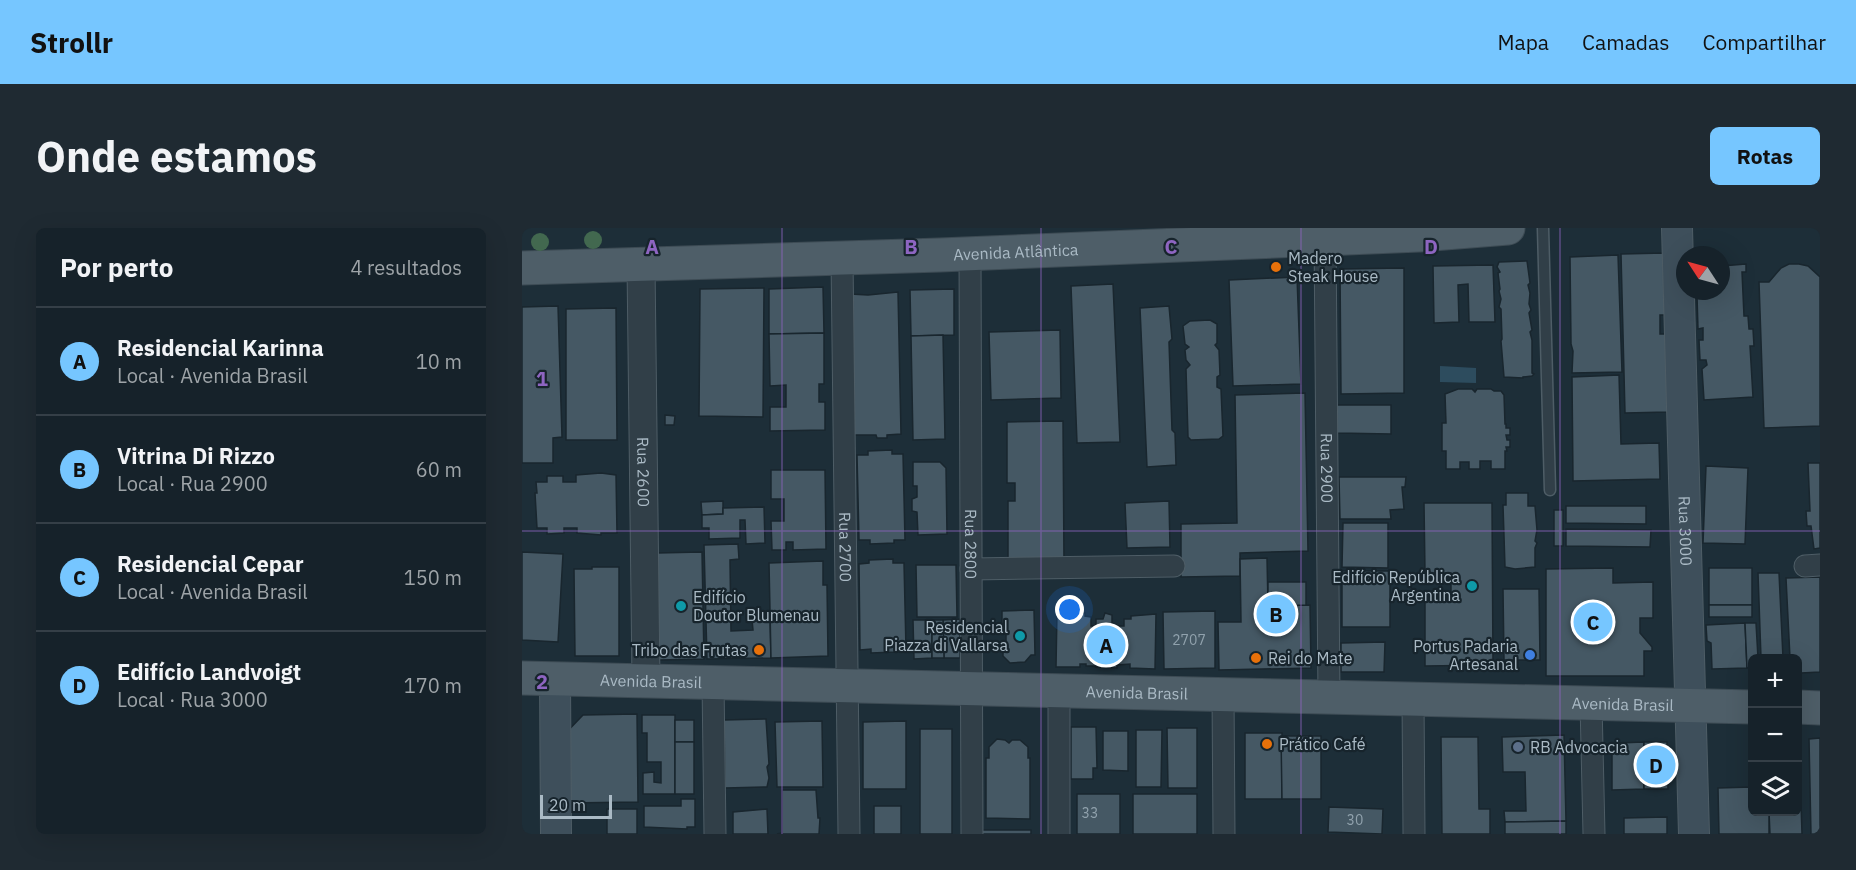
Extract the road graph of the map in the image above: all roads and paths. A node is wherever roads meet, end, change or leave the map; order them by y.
1 (1508, 228) edge
2 (1543, 228) edge
3 (1677, 228) edge
4 (1325, 238) junction
5 (970, 254) junction
6 (842, 259) junction
7 (641, 264) junction
8 (522, 268) edge
9 (1550, 490) dead end
10 (1174, 566) dead end
11 (971, 569) junction
12 (522, 678) edge
13 (555, 679) junction
14 (646, 681) junction
15 (713, 682) junction
16 (847, 685) junction
17 (972, 688) junction
18 (1059, 690) junction
19 (1223, 694) junction
20 (1329, 697) junction
21 (1413, 699) junction
22 (1591, 703) junction
23 (1692, 705) junction
24 (1748, 706) edge
25 (1802, 707) edge
26 (1820, 708) edge
27 (556, 834) edge
28 (715, 834) edge
29 (849, 834) edge
30 (972, 834) edge
31 (1059, 834) edge
32 (1224, 834) edge
33 (1414, 834) edge
34 (1594, 834) edge
35 (1695, 834) edge

1 - 4 main road, Avenida Atlântica
2 - 9 lane
3 - 23 main road, Rua 3000
4 - 5 main road, Avenida Atlântica
4 - 20 street, Rua 2900
5 - 6 main road, Avenida Atlântica
5 - 11 street, Rua 2800
6 - 7 main road, Avenida Atlântica
6 - 16 street, Rua 2700
7 - 8 main road, Avenida Atlântica
7 - 14 street, Rua 2600
10 - 11 street
11 - 17 street, Rua 2800
12 - 13 main road, Avenida Brasil
13 - 14 main road, Avenida Brasil
13 - 27 main road
14 - 15 main road, Avenida Brasil
15 - 16 main road, Avenida Brasil
15 - 28 street
16 - 17 main road, Avenida Brasil
16 - 29 street, Rua 2700
17 - 18 main road, Avenida Brasil
17 - 30 street, Rua 2800
18 - 19 main road, Avenida Brasil
18 - 31 street
19 - 20 main road, Avenida Brasil
19 - 32 street
20 - 21 main road, Avenida Brasil
21 - 22 main road, Avenida Brasil
21 - 33 street
22 - 23 main road, Avenida Brasil
22 - 34 street
23 - 24 main road, Avenida Brasil
23 - 35 main road, Rua 3000
25 - 26 main road

